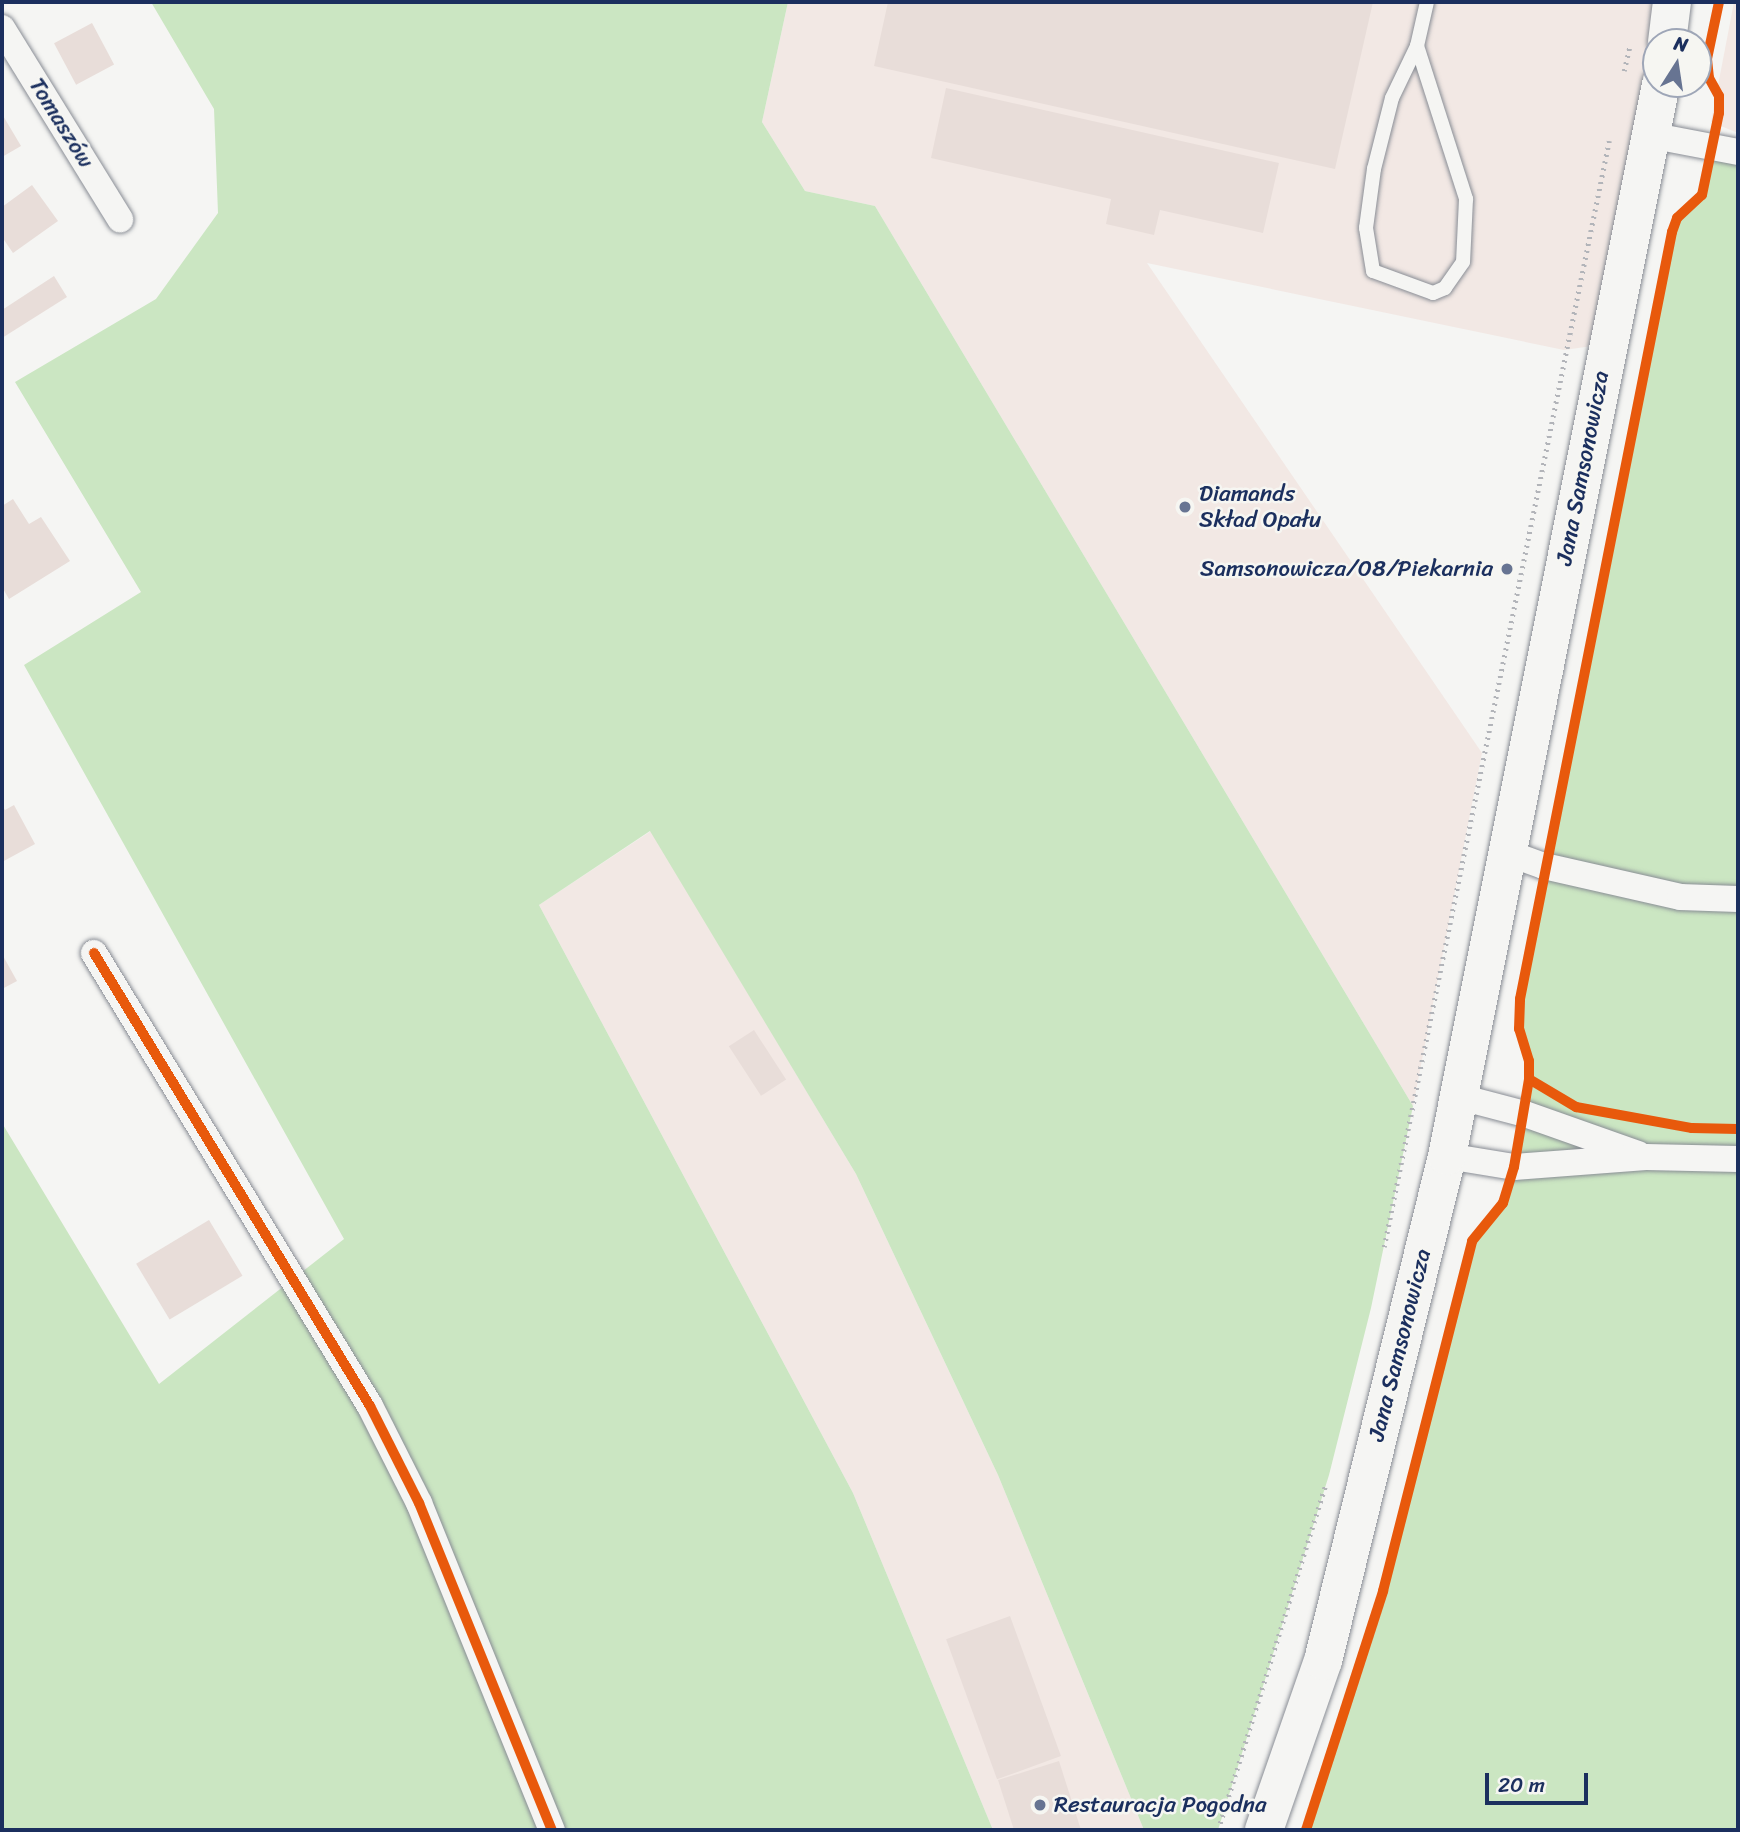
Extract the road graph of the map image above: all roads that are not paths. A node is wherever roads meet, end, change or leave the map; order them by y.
1 (1427, 2) edge
2 (1672, 2) edge
3 (2, 28) edge
4 (1657, 28) edge
5 (1417, 46) junction
6 (1659, 98) edge
7 (1654, 136) junction
8 (1738, 152) edge
9 (120, 219) dead end
10 (1508, 853) junction
11 (1738, 899) edge
12 (94, 953) dead end
13 (1460, 1097) junction
14 (1447, 1156) junction
15 (1646, 1157) junction
16 (1738, 1159) edge
17 (552, 1830) edge
18 (1264, 1830) edge

1 - 5 lane
2 - 4 main road
3 - 9 street, Tomaszów
5 - 5 lane
6 - 7 main road, Jana Samsonowicza
7 - 8 street
7 - 10 main road, Jana Samsonowicza
10 - 11 street
10 - 13 main road, Jana Samsonowicza
12 - 17 street
13 - 14 main road, Jana Samsonowicza
13 - 15 street
14 - 15 street
14 - 18 main road, Jana Samsonowicza
15 - 16 street

